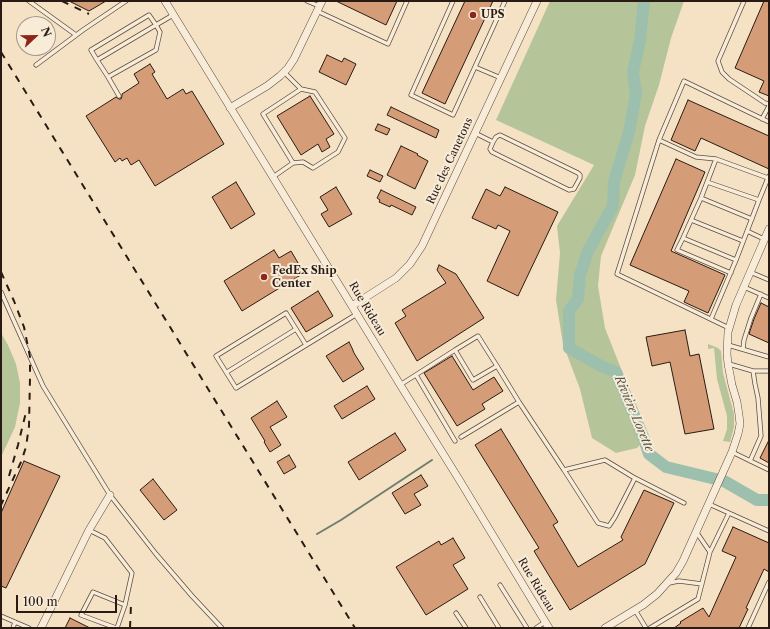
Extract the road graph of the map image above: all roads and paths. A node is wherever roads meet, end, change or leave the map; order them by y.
1 (30, 1) edge
2 (126, 1) edge
3 (165, 1) edge
4 (307, 1) edge
5 (407, 1) edge
6 (453, 1) edge
7 (505, 1) edge
8 (537, 1) edge
9 (744, 1) edge
10 (319, 6) edge
11 (174, 15) junction
12 (156, 25) junction
13 (76, 36) junction
14 (97, 60) junction
15 (36, 65) dead end
16 (475, 67) junction
17 (284, 72) junction
18 (108, 77) junction
19 (501, 78) junction
20 (302, 89) junction
21 (119, 96) dead end
22 (769, 105) edge
23 (230, 108) junction
24 (762, 119) junction
25 (769, 122) edge
26 (475, 133) junction
27 (659, 140) junction
28 (492, 142) junction
29 (716, 159) junction
30 (293, 163) junction
31 (272, 177) junction
32 (769, 177) edge
33 (707, 182) junction
34 (701, 198) junction
35 (759, 200) junction
36 (752, 218) junction
37 (691, 220) junction
38 (769, 229) edge
39 (747, 231) junction
40 (683, 238) junction
41 (765, 239) junction
42 (743, 241) junction
43 (736, 260) junction
44 (750, 272) junction
45 (731, 273) junction
46 (769, 280) edge
47 (744, 287) junction
48 (1, 292) edge
49 (761, 294) junction
50 (769, 298) edge
51 (352, 306) junction
52 (357, 314) junction
53 (711, 319) junction
54 (729, 328) junction
55 (296, 329) junction
56 (727, 344) junction
57 (306, 345) junction
58 (744, 349) junction
59 (455, 350) junction
60 (769, 357) edge
61 (728, 364) junction
62 (497, 366) junction
63 (753, 371) junction
64 (769, 371) edge
65 (227, 372) junction
66 (416, 374) junction
67 (400, 385) junction
68 (519, 402) junction
69 (461, 437) dead end
70 (456, 441) dead end
71 (732, 452) junction
72 (750, 461) junction
73 (564, 470) junction
74 (769, 470) edge
75 (635, 478) junction
76 (110, 495) junction
77 (684, 503) dead end
78 (709, 504) junction
79 (729, 513) junction
80 (89, 530) junction
81 (769, 531) edge
82 (696, 532) junction
83 (710, 552) junction
84 (769, 582) edge
85 (668, 583) junction
86 (702, 584) junction
87 (500, 585) dead end
88 (480, 597) dead end
89 (125, 605) junction
90 (635, 610) junction
91 (456, 613) dead end
92 (1, 616) edge
93 (15, 622) junction
94 (547, 625) edge
95 (12, 628) edge
96 (29, 628) edge
97 (41, 628) edge
98 (116, 628) edge
99 (222, 628) edge
100 (466, 628) edge
101 (499, 628) edge
102 (527, 628) edge
103 (536, 628) edge
104 (605, 628) edge
105 (646, 628) edge
106 (650, 628) edge
107 (748, 628) edge

1 - 13 lane
2 - 13 lane
3 - 11 street, Rue Rideau
4 - 10 lane
5 - 10 lane
6 - 16 lane
7 - 16 lane
8 - 19 street, Rue des Canetons
9 - 22 lane
10 - 17 street
11 - 12 lane
11 - 23 street, Rue Rideau
12 - 14 lane
12 - 14 lane
12 - 18 lane
13 - 15 lane
14 - 18 lane
16 - 19 lane
17 - 20 lane
17 - 23 street
18 - 21 lane
19 - 26 street, Rue des Canetons
20 - 30 lane
20 - 30 lane
22 - 24 lane
23 - 31 street, Rue Rideau
24 - 25 lane
24 - 27 lane
26 - 28 lane
26 - 51 street, Rue des Canetons
27 - 29 lane
27 - 53 lane
28 - 28 lane
29 - 32 lane
29 - 33 lane
30 - 31 lane
31 - 51 street, Rue Rideau
32 - 35 lane
33 - 34 lane
33 - 35 lane
34 - 36 lane
34 - 37 lane
35 - 36 lane
36 - 39 lane
37 - 40 lane
37 - 42 lane
38 - 41 street
39 - 41 lane
39 - 42 lane
40 - 43 lane
40 - 45 lane
41 - 44 street
42 - 43 lane
43 - 45 lane
44 - 46 lane
44 - 47 street
45 - 53 lane
47 - 49 lane
47 - 54 street
48 - 76 lane
49 - 50 lane
49 - 58 lane
51 - 52 street, Rue Rideau
52 - 57 lane
52 - 67 street, Rue Rideau
53 - 54 lane
54 - 56 street
55 - 57 lane
55 - 65 lane
55 - 65 lane
56 - 58 lane
56 - 61 street
57 - 65 lane
58 - 60 lane
59 - 62 lane
59 - 62 lane
59 - 66 lane
61 - 63 lane
61 - 71 street
62 - 68 lane
63 - 64 lane
63 - 72 lane
66 - 67 lane
66 - 70 lane
67 - 94 street, Rue Rideau
68 - 69 lane
68 - 73 lane
71 - 72 lane
71 - 78 street
72 - 74 lane
73 - 75 lane
73 - 75 lane
75 - 77 lane
76 - 80 street
76 - 99 lane
78 - 79 lane
78 - 82 street
79 - 81 lane
79 - 83 lane
80 - 89 lane
80 - 97 street
82 - 83 lane
82 - 85 street
83 - 86 lane
84 - 107 lane
85 - 86 lane
85 - 90 street
86 - 106 lane
87 - 102 lane
88 - 101 lane
89 - 98 lane
89 - 98 lane
90 - 104 street
90 - 105 lane
91 - 100 lane
92 - 93 lane
93 - 95 lane
93 - 96 lane
94 - 103 lane

